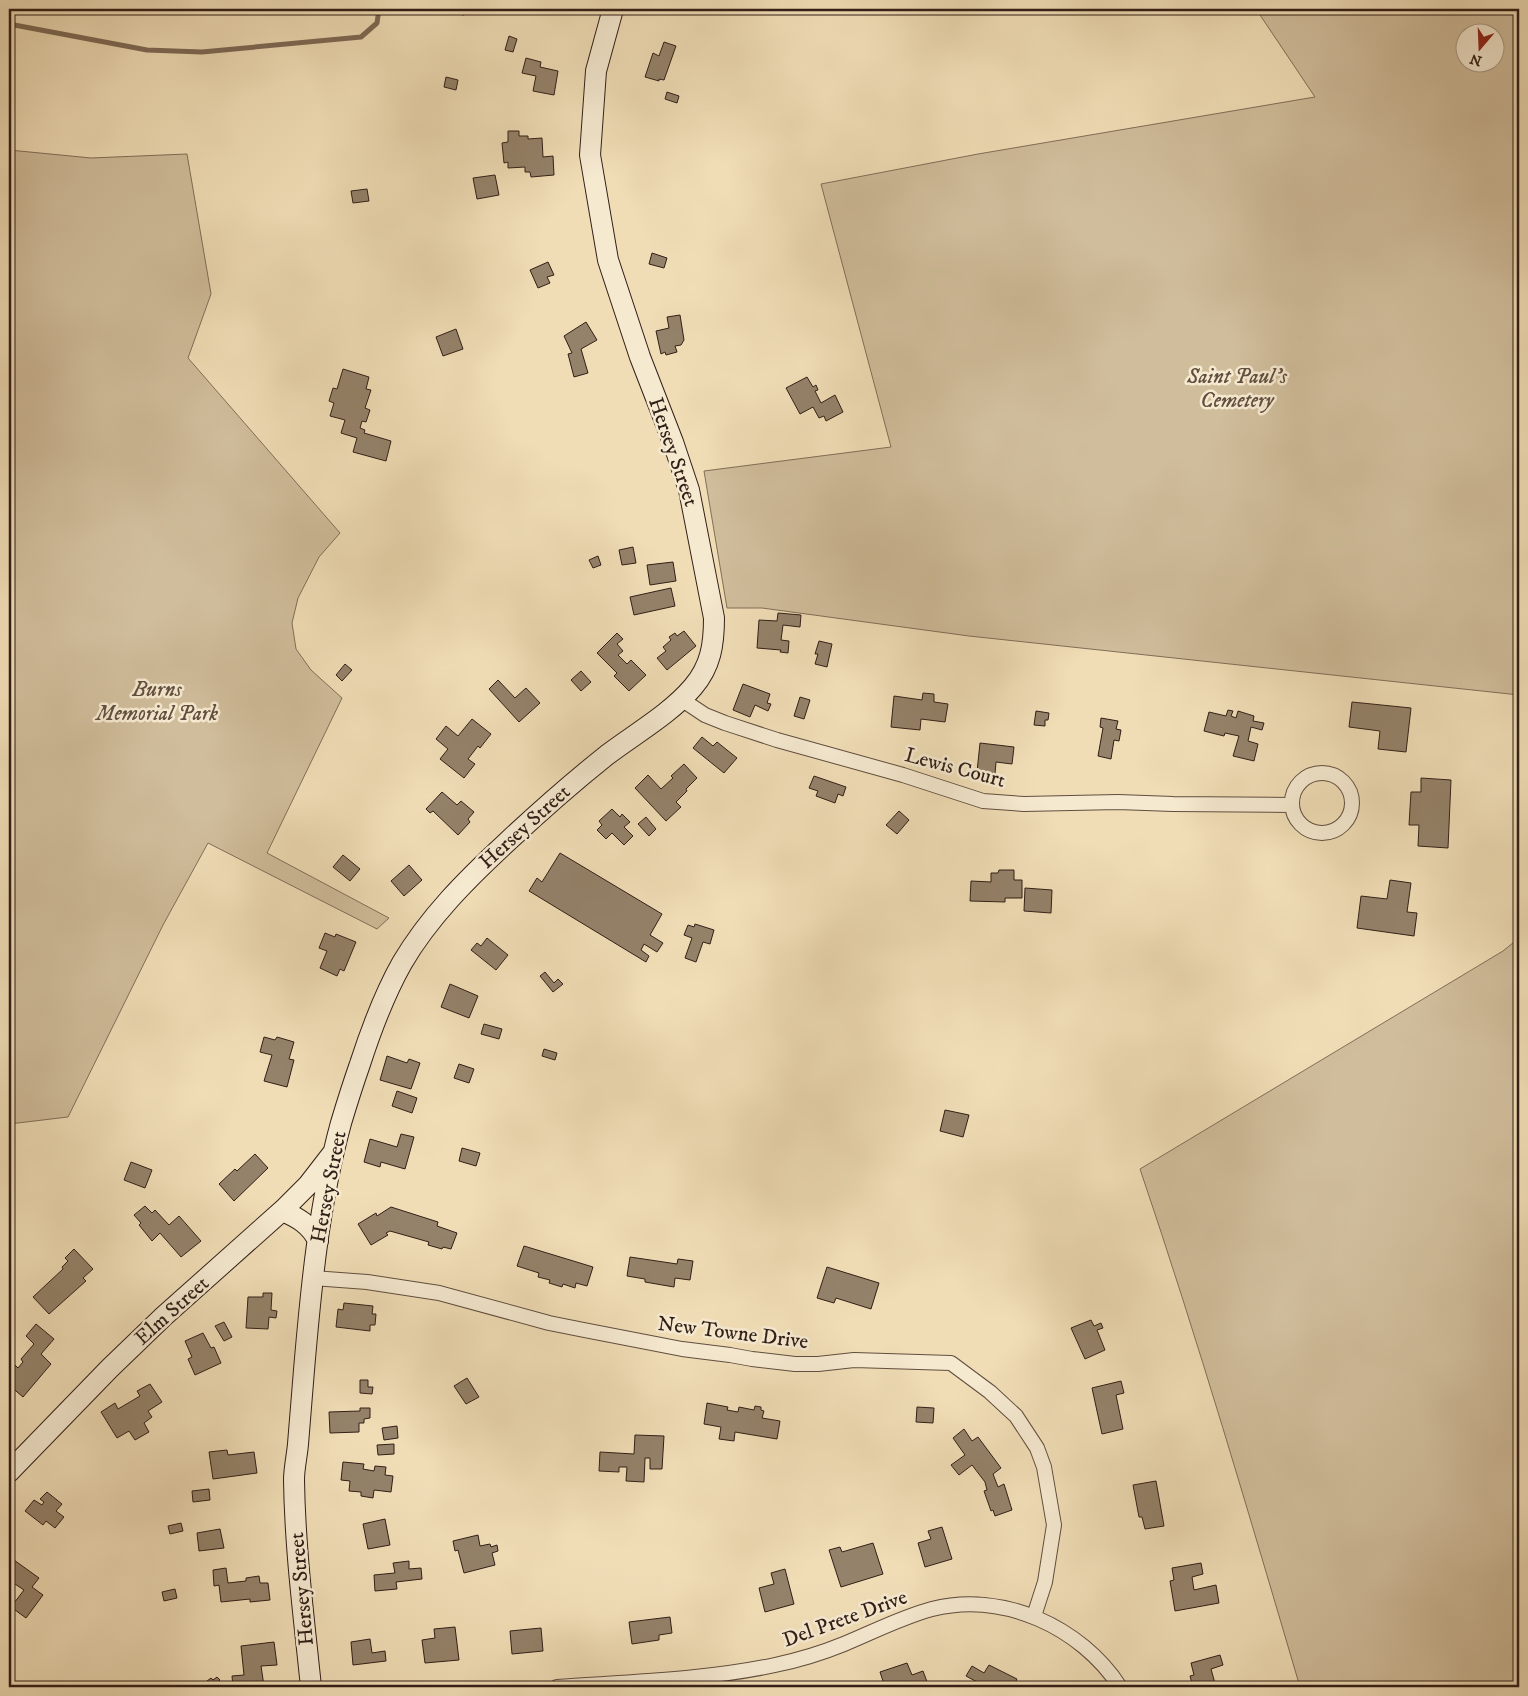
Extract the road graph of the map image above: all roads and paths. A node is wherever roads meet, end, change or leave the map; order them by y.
1 (613, 9) edge
2 (681, 699) junction
3 (1292, 805) junction
4 (335, 1150) junction
5 (282, 1211) junction
6 (318, 1241) junction
7 (313, 1278) junction
8 (9, 1472) edge
9 (1034, 1616) junction
10 (311, 1687) edge
11 (557, 1687) edge
12 (1120, 1687) edge

1 - 2 street, Hersey Street
2 - 3 street, Lewis Court
2 - 4 street, Hersey Street
3 - 3 street
4 - 5 street, Elm Street
4 - 6 street, Hersey Street
5 - 6 street
5 - 8 street, Elm Street
6 - 7 street, Hersey Street
7 - 9 street, New Towne Drive
7 - 10 street, Hersey Street
9 - 11 street, Del Prete Drive
9 - 12 street, Del Prete Drive

